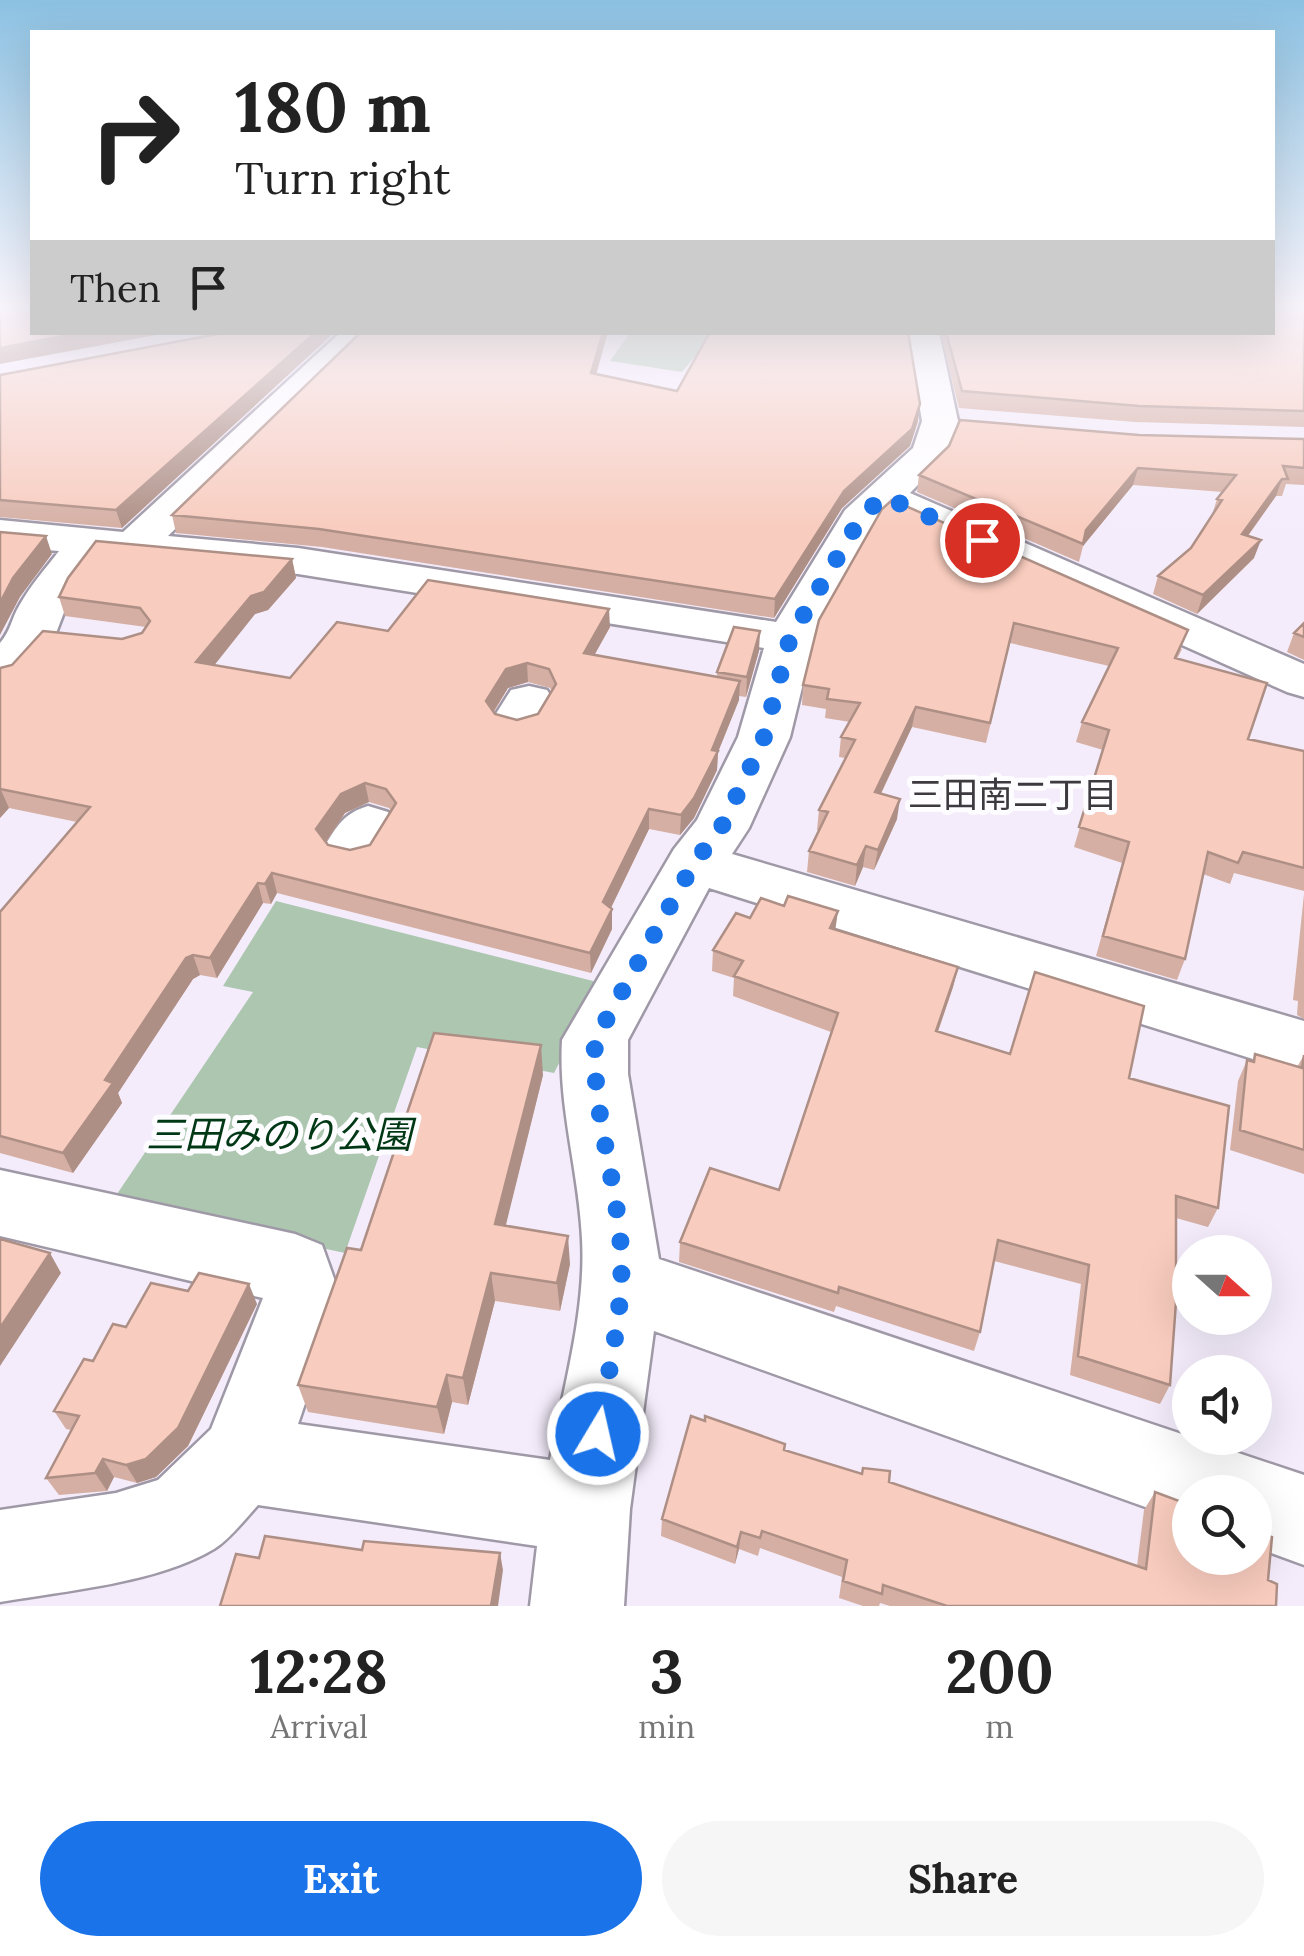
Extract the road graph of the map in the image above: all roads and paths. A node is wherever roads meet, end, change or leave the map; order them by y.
1 (307, 382) edge
2 (943, 382) edge
3 (883, 496) junction
4 (0, 534) edge
5 (89, 541) junction
6 (134, 545) junction
7 (790, 638) junction
8 (0, 672) edge
9 (1304, 682) edge
10 (694, 863) junction
11 (1304, 1048) edge
12 (0, 1203) edge
13 (621, 1283) junction
14 (242, 1459) junction
15 (1176, 1475) edge
16 (586, 1509) junction
17 (1272, 1509) edge
18 (1304, 1520) edge
19 (0, 1556) edge
20 (577, 1606) edge

1 - 6 street
2 - 3 street
3 - 7 street
3 - 9 street
4 - 5 street
5 - 6 street
5 - 8 street
6 - 7 street
7 - 10 street
10 - 11 street
10 - 13 street
12 - 14 street
13 - 15 street
13 - 16 street
14 - 16 street
14 - 19 street
16 - 20 street
17 - 18 street

